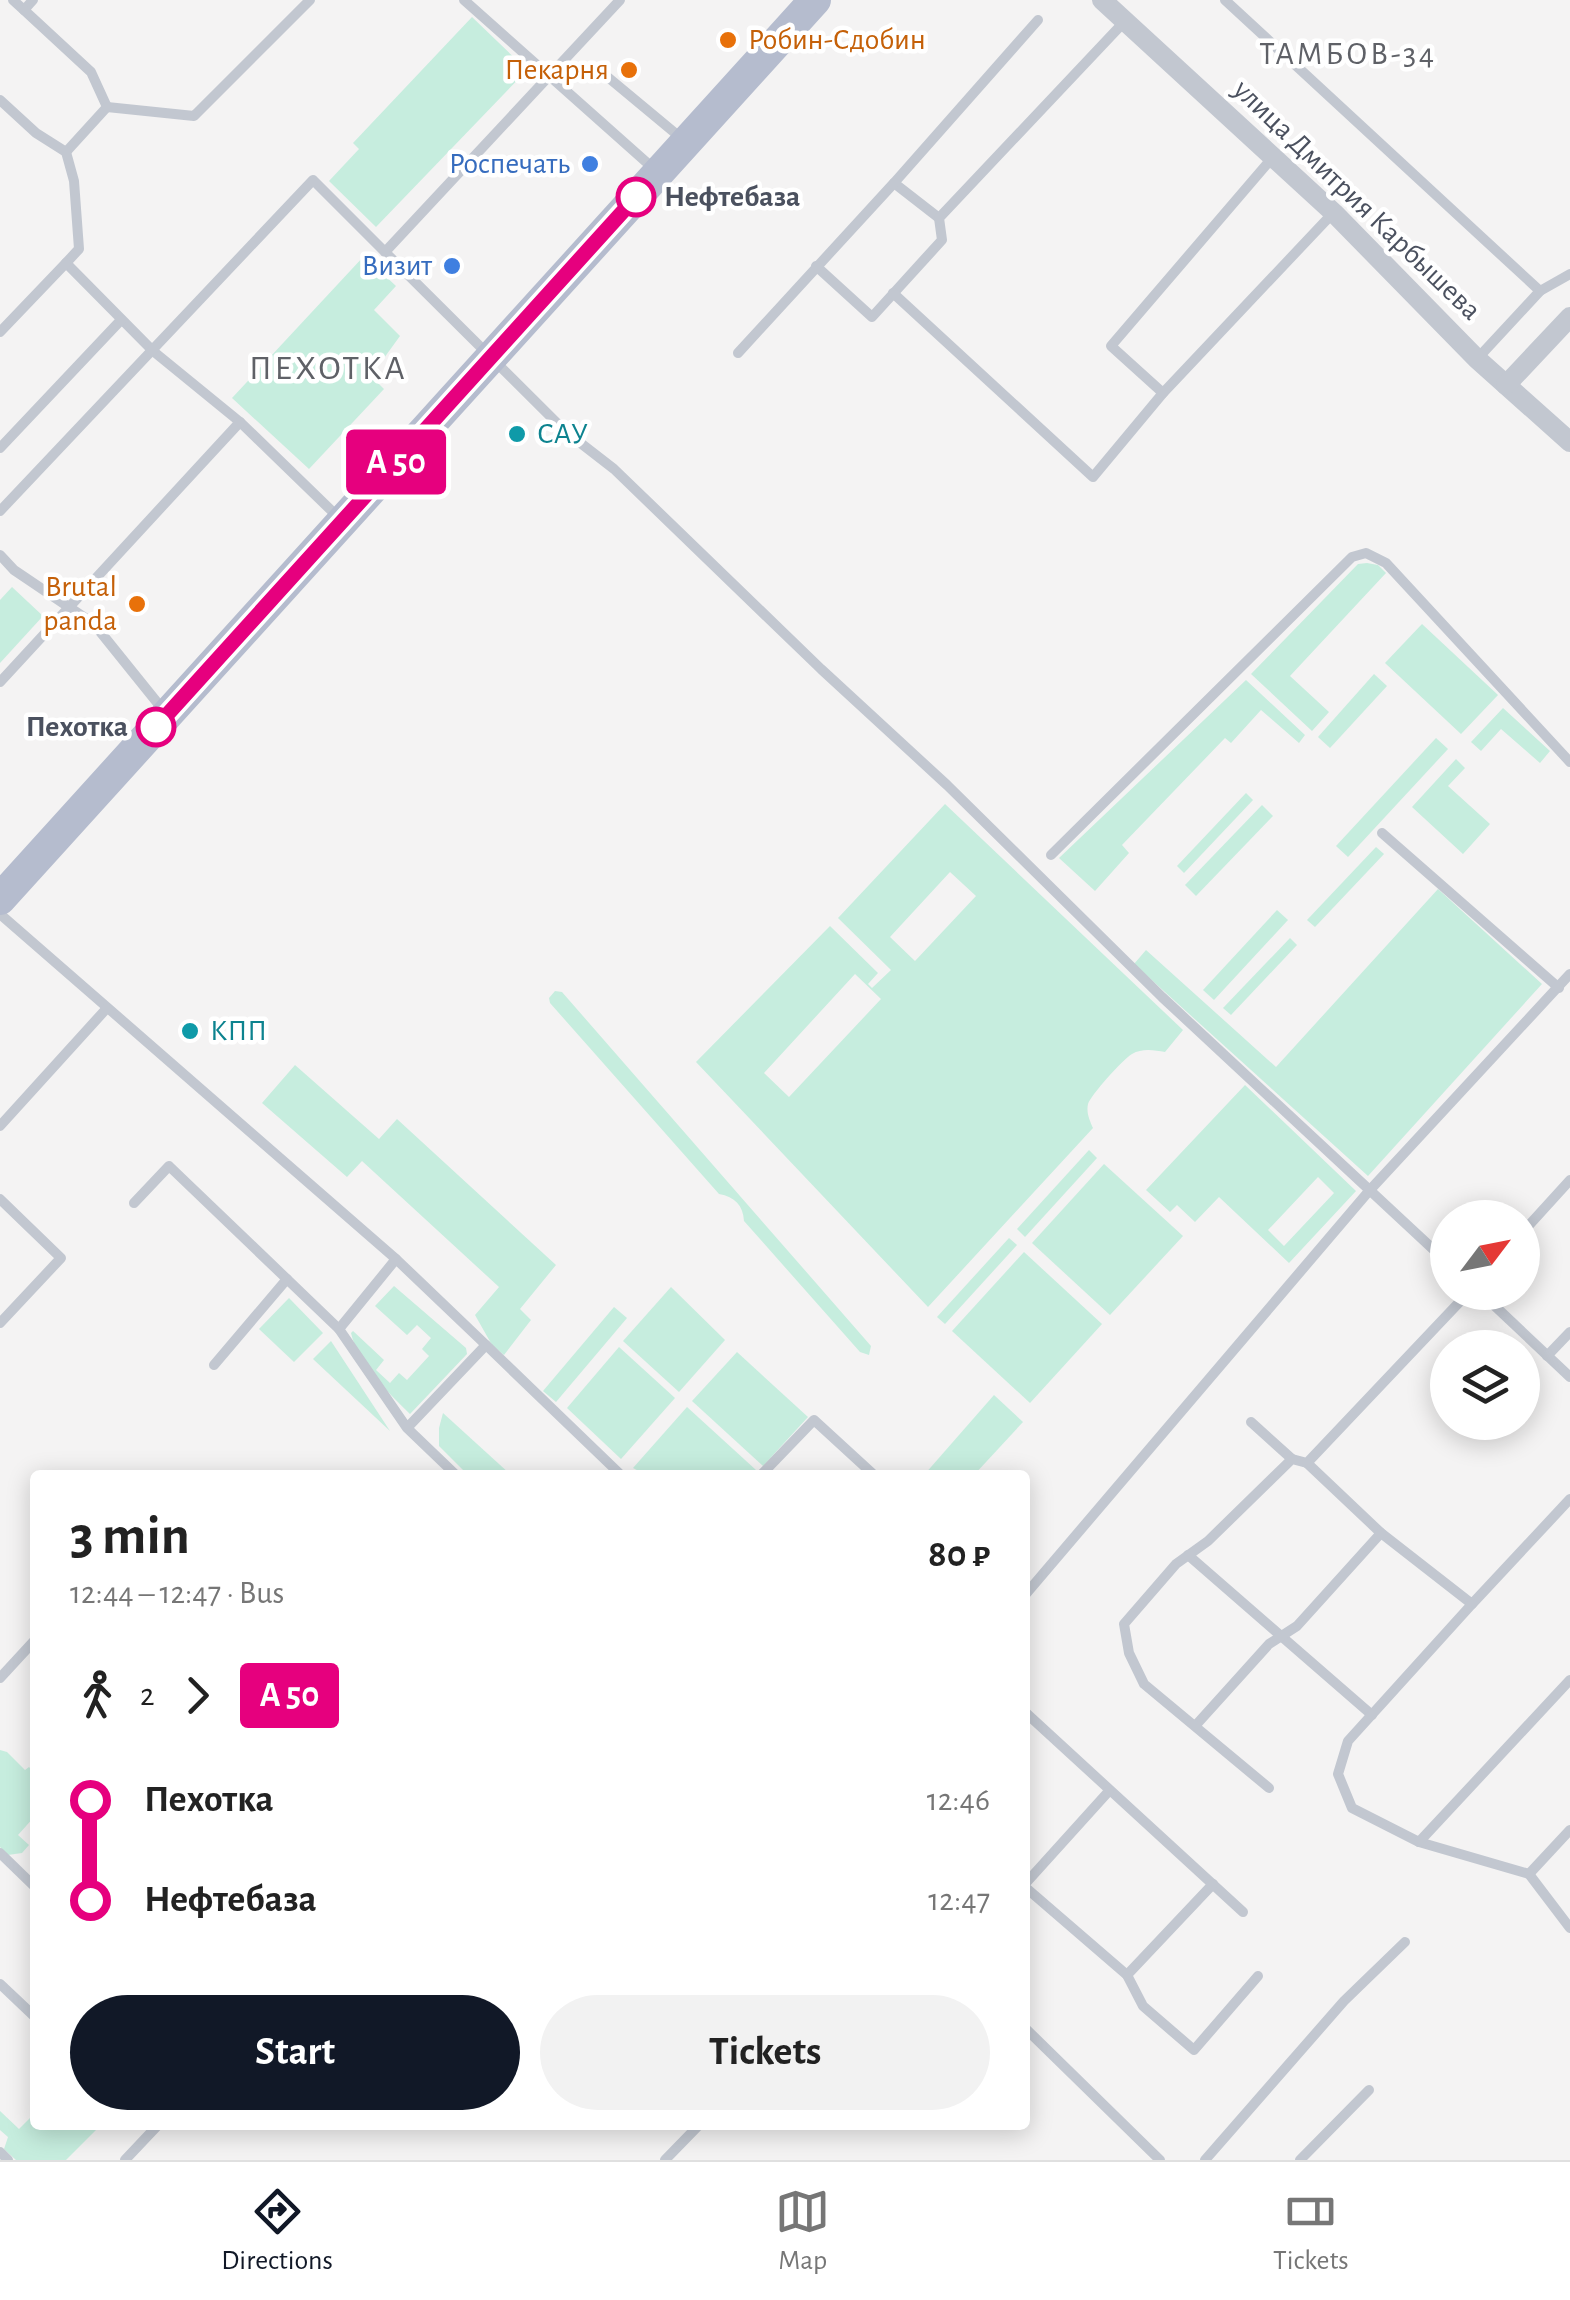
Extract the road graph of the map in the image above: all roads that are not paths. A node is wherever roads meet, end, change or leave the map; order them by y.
1 (13, 0) edge
2 (33, 0) edge
3 (287, 0) edge
4 (310, 0) edge
5 (464, 0) edge
6 (620, 0) edge
7 (815, 0) edge
8 (1102, 0) edge
9 (1225, 0) edge
10 (24, 10) junction
11 (300, 12) junction
12 (1038, 20) dead end
13 (1125, 21) junction
14 (604, 74) dead end
15 (549, 75) junction
16 (0, 100) edge
17 (107, 108) junction
18 (686, 141) junction
19 (66, 152) junction
20 (1274, 157) junction
21 (658, 172) junction
22 (894, 183) junction
23 (1334, 213) junction
24 (938, 218) junction
25 (385, 252) junction
26 (66, 264) junction
27 (816, 266) junction
28 (1570, 274) edge
29 (1540, 291) junction
30 (892, 294) junction
31 (1570, 317) edge
32 (121, 320) junction
33 (0, 332) edge
34 (153, 351) junction
35 (738, 352) dead end
36 (492, 356) junction
37 (1478, 359) junction
38 (1506, 384) junction
39 (1164, 393) junction
40 (240, 422) junction
41 (1570, 442) edge
42 (0, 448) edge
43 (0, 511) edge
44 (342, 522) junction
45 (0, 555) edge
46 (70, 606) junction
47 (0, 682) edge
48 (167, 715) junction
49 (1570, 762) edge
50 (1382, 832) dead end
51 (1051, 855) dead end
52 (0, 899) edge
53 (0, 914) edge
54 (1570, 974) edge
55 (1559, 988) junction
56 (107, 1008) junction
57 (0, 1126) edge
58 (1570, 1180) edge
59 (1370, 1191) junction
60 (0, 1199) edge
61 (134, 1202) dead end
62 (1540, 1213) edge
63 (1430, 1246) edge
64 (396, 1259) junction
65 (287, 1278) junction
66 (1452, 1310) edge
67 (1499, 1310) edge
68 (0, 1323) edge
69 (339, 1328) junction
70 (1570, 1332) edge
71 (486, 1345) junction
72 (1548, 1356) junction
73 (214, 1365) dead end
74 (1570, 1376) edge
75 (1251, 1422) dead end
76 (407, 1428) junction
77 (1292, 1459) junction
78 (1307, 1463) junction
79 (610, 1465) junction
80 (451, 1470) edge
81 (616, 1470) edge
82 (621, 1470) edge
83 (766, 1470) edge
84 (869, 1470) edge
85 (1570, 1499) edge
86 (1381, 1533) junction
87 (1188, 1555) junction
88 (1030, 1589) edge
89 (1472, 1604) junction
90 (1281, 1636) junction
91 (30, 1645) edge
92 (0, 1678) edge
93 (1569, 1683) edge
94 (1372, 1715) junction
95 (1030, 1717) edge
96 (1196, 1725) junction
97 (1269, 1788) dead end
98 (1109, 1791) junction
99 (1570, 1830) edge
100 (1419, 1842) junction
101 (0, 1853) edge
102 (1529, 1874) junction
103 (1030, 1880) edge
104 (30, 1881) edge
105 (1213, 1884) junction
106 (1030, 1890) edge
107 (1243, 1912) dead end
108 (1570, 1928) edge
109 (1405, 1942) dead end
110 (1127, 1975) junction
111 (1258, 1976) dead end
112 (0, 1984) edge
113 (30, 2012) edge
114 (1030, 2033) edge
115 (1369, 2090) dead end
116 (151, 2130) edge
117 (693, 2130) edge
118 (0, 2152) edge
119 (1308, 2158) edge
120 (8, 2160) edge
121 (125, 2160) edge
122 (665, 2160) edge
123 (1160, 2160) edge
124 (1205, 2160) edge

1 - 10 lane
2 - 10 lane
3 - 11 lane
4 - 11 lane
5 - 15 lane
6 - 15 lane
7 - 18 main road
8 - 13 street, улица Дмитрия Карбышева
9 - 29 lane
10 - 17 lane
11 - 17 lane
12 - 22 lane
13 - 20 street, улица Дмитрия Карбышева
13 - 24 lane
14 - 18 lane
15 - 21 lane
15 - 25 lane
16 - 19 lane
17 - 19 lane
18 - 21 main road
19 - 26 lane
20 - 23 street, улица Дмитрия Карбышева
20 - 39 lane
21 - 36 main road
22 - 24 lane
22 - 27 lane
23 - 37 street, улица Дмитрия Карбышева
23 - 39 lane
24 - 30 lane
25 - 34 lane
25 - 36 lane
26 - 32 lane
26 - 33 lane
27 - 30 lane
27 - 35 lane
28 - 29 lane
29 - 37 lane
30 - 39 lane
31 - 38 street
32 - 34 lane
32 - 42 lane
34 - 40 lane
34 - 43 lane
36 - 44 main road
36 - 59 lane
37 - 38 street, улица Дмитрия Карбышева
38 - 41 street, улица Дмитрия Карбышева
40 - 44 lane
40 - 46 lane
44 - 48 main road
45 - 46 lane
46 - 47 lane
46 - 48 lane
48 - 52 main road
49 - 51 lane
50 - 55 lane
53 - 56 lane
54 - 55 lane
55 - 59 lane
56 - 57 lane
56 - 64 lane
58 - 62 lane
59 - 63 lane
59 - 88 lane
60 - 68 lane
61 - 65 lane
64 - 69 lane
64 - 71 lane
65 - 69 lane
65 - 73 lane
66 - 78 lane
67 - 72 lane
69 - 76 lane
70 - 72 lane
71 - 76 lane
71 - 79 lane
72 - 74 lane
75 - 77 lane
76 - 80 lane
77 - 78 lane
77 - 87 lane
78 - 86 lane
79 - 81 lane
79 - 82 lane
83 - 84 lane
85 - 89 lane
86 - 89 lane
86 - 90 lane
87 - 90 lane
87 - 96 lane
89 - 94 lane
90 - 94 lane
90 - 96 lane
91 - 92 lane
93 - 100 lane
94 - 100 lane
95 - 98 lane
96 - 97 lane
98 - 103 lane
98 - 105 lane
99 - 102 lane
100 - 102 lane
101 - 104 lane
102 - 108 lane
105 - 107 lane
105 - 110 lane
106 - 110 lane
109 - 124 lane
110 - 111 lane
112 - 113 lane
114 - 123 lane
115 - 119 lane
116 - 121 lane
117 - 122 lane
118 - 120 lane

